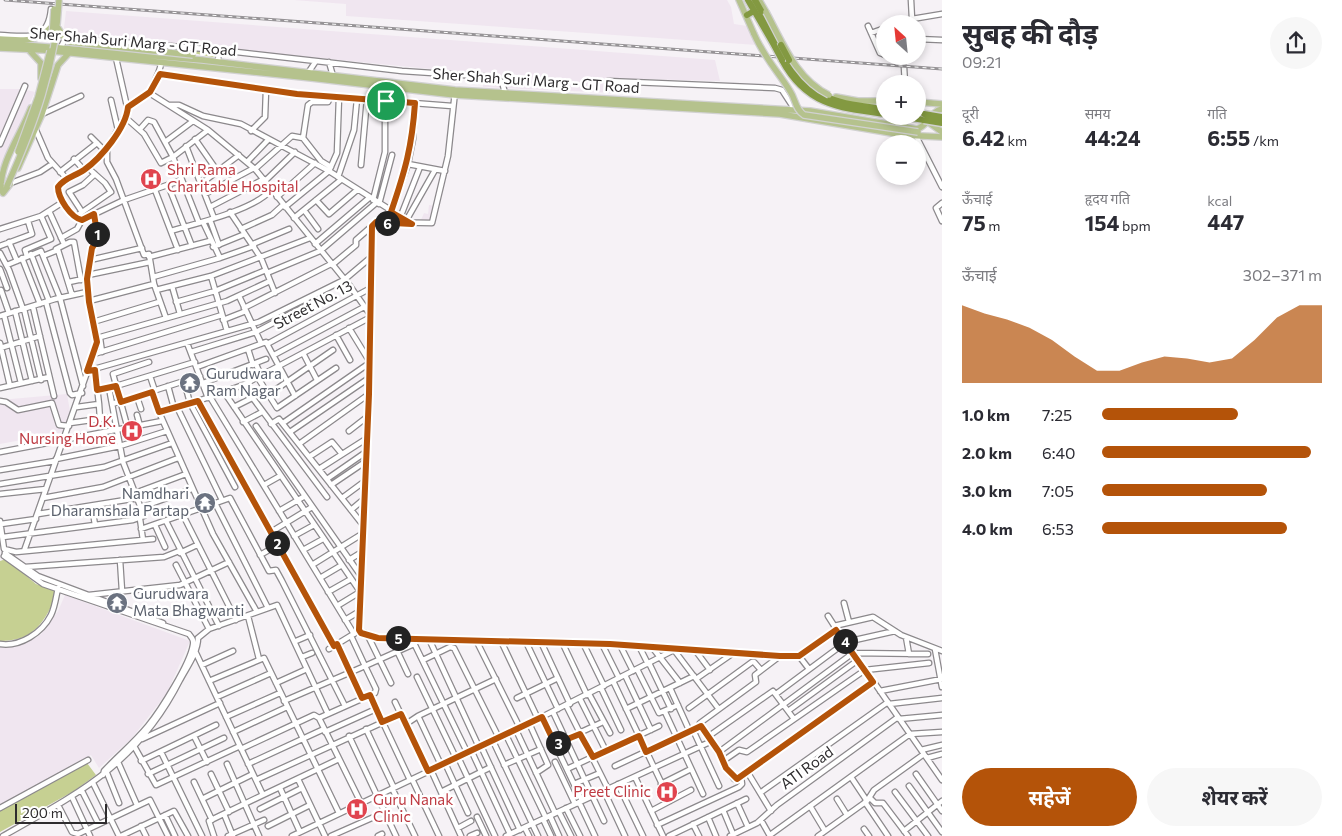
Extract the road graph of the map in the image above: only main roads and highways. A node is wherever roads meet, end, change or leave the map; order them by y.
1 (57, 0) edge
2 (739, 0) edge
3 (748, 0) edge
4 (757, 4) edge
5 (748, 18) junction
6 (55, 25) junction
7 (0, 39) edge
8 (0, 43) edge
9 (0, 48) edge
10 (46, 48) junction
11 (60, 49) junction
12 (29, 50) junction
13 (69, 53) junction
14 (202, 60) junction
15 (786, 60) junction
16 (58, 66) junction
17 (42, 68) junction
18 (455, 95) junction
19 (830, 96) junction
20 (876, 101) edge
21 (926, 103) edge
22 (942, 104) edge
23 (876, 108) edge
24 (942, 109) edge
25 (876, 113) edge
26 (926, 116) edge
27 (926, 117) edge
28 (942, 117) edge
29 (926, 118) edge
30 (926, 119) edge
31 (876, 123) edge
32 (942, 123) edge
33 (891, 125) edge
34 (918, 125) edge
35 (942, 132) edge
36 (917, 134) junction
37 (942, 137) edge
38 (4, 184) edge
39 (1, 192) edge
40 (0, 201) edge

1 - 6 main road, bridge
2 - 5 main road
3 - 4 highway
4 - 5 highway
4 - 15 highway, bridge
4 - 19 main road, bridge
5 - 36 main road, bridge
6 - 7 main road
6 - 14 main road, bridge
6 - 38 main road, bridge
8 - 10 main road, Sher Shah Suri Marg - GT Road
9 - 12 main road, Sher Shah Suri Marg - GT Road
10 - 11 main road, Sher Shah Suri Marg - GT Road
10 - 12 main road, Sher Shah Suri Marg - GT Road
10 - 17 main road
11 - 13 main road, Sher Shah Suri Marg - GT Road
11 - 14 main road, Sher Shah Suri Marg - GT Road
11 - 16 main road
12 - 17 main road
13 - 16 main road
13 - 18 main road, Sher Shah Suri Marg - GT Road
14 - 18 main road, Sher Shah Suri Marg - GT Road
15 - 19 highway
15 - 25 highway
16 - 38 main road
17 - 38 main road
18 - 31 main road, Sher Shah Suri Marg - GT Road
18 - 36 main road, Sher Shah Suri Marg - GT Road
19 - 20 main road
19 - 23 highway
21 - 22 main road
24 - 26 main road, Sher Shah Suri Marg - GT Road
27 - 28 highway, bridge
29 - 32 highway, bridge
30 - 35 main road
33 - 34 main road, Sher Shah Suri Marg - GT Road
36 - 37 main road
38 - 39 main road
39 - 40 main road

